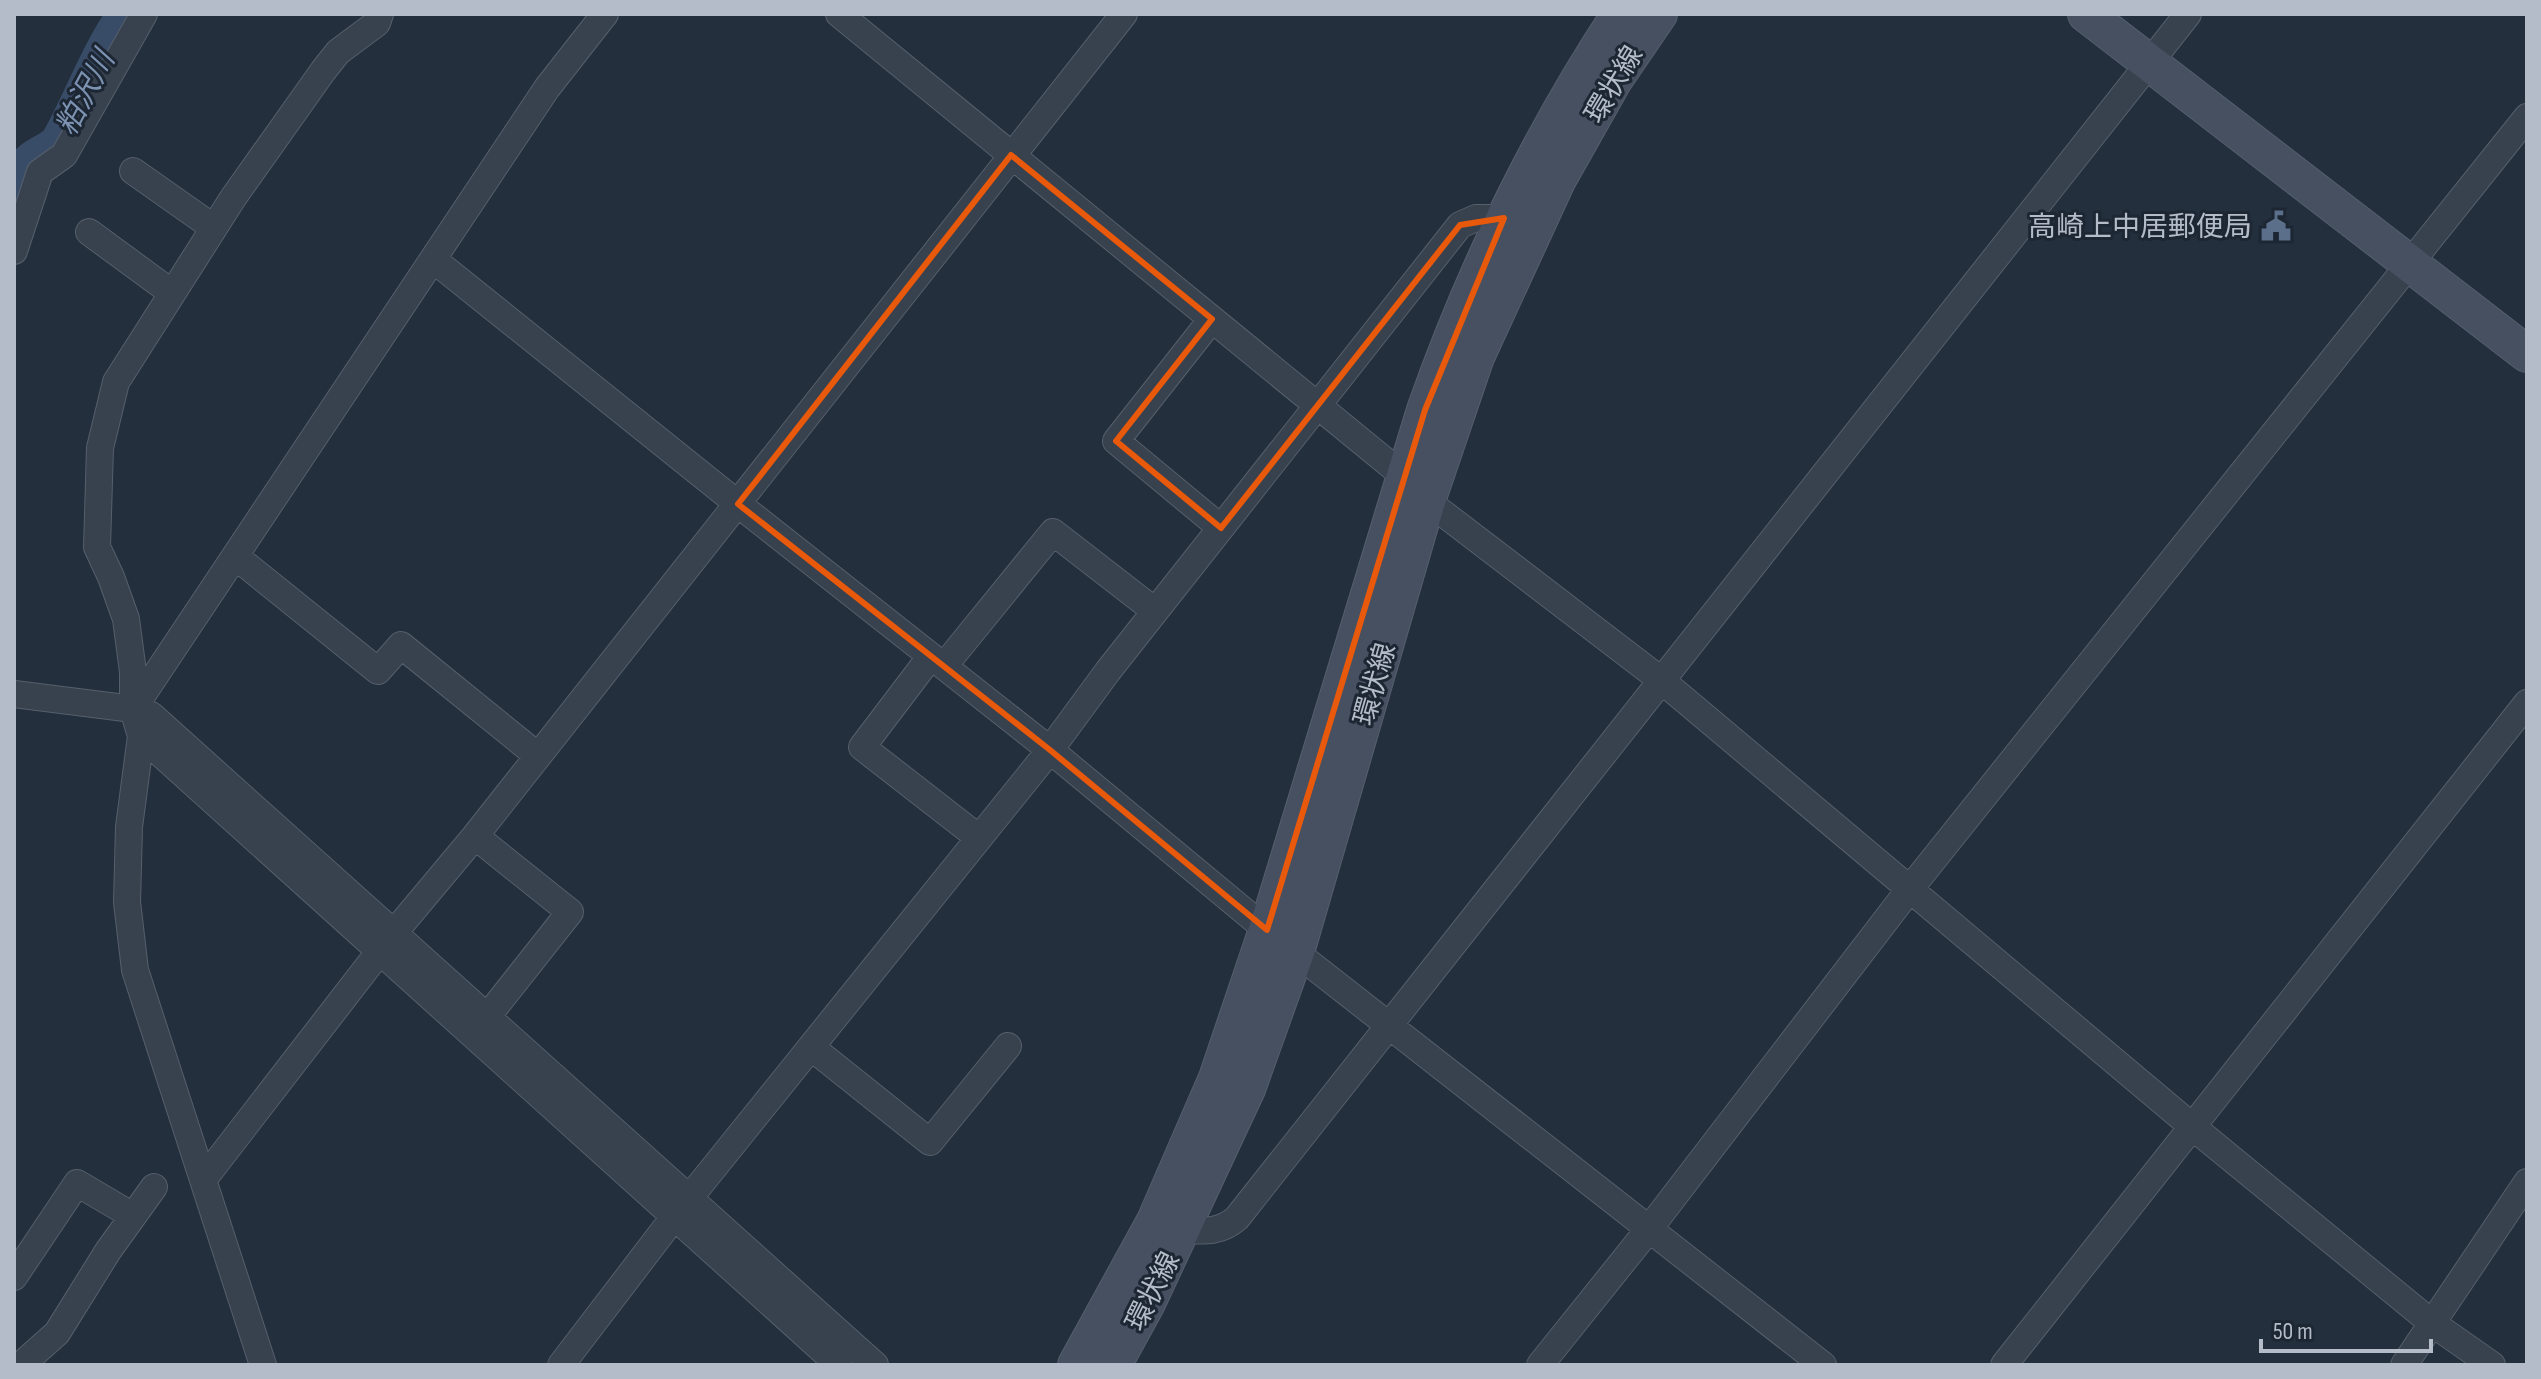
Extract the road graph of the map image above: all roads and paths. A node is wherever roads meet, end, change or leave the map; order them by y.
1 (144, 14) edge
2 (380, 14) edge
3 (605, 14) edge
4 (839, 14) edge
5 (1124, 14) edge
6 (1620, 14) edge
7 (1659, 14) edge
8 (2086, 14) edge
9 (2188, 14) edge
10 (2150, 65) junction
11 (2527, 117) edge
12 (1011, 155) junction
13 (133, 171) dead end
14 (1504, 218) junction
15 (214, 228) junction
16 (89, 232) dead end
17 (14, 251) edge
18 (434, 260) junction
19 (2408, 264) junction
20 (172, 293) junction
21 (1212, 319) junction
22 (2527, 354) edge
23 (1318, 406) junction
24 (1416, 489) junction
25 (738, 504) junction
26 (1221, 528) junction
27 (235, 556) junction
28 (1155, 611) junction
29 (938, 661) junction
30 (1661, 680) junction
31 (14, 694) edge
32 (2527, 703) edge
33 (133, 709) junction
34 (141, 736) junction
35 (1050, 750) junction
36 (538, 756) junction
37 (475, 836) junction
38 (979, 838) junction
39 (1909, 890) junction
40 (1267, 930) junction
41 (386, 943) junction
42 (1296, 952) junction
43 (487, 1017) junction
44 (1390, 1026) junction
45 (1008, 1046) dead end
46 (811, 1047) junction
47 (2194, 1128) junction
48 (203, 1180) junction
49 (2527, 1182) edge
50 (154, 1187) dead end
51 (682, 1208) junction
52 (133, 1216) junction
53 (1649, 1229) junction
54 (1182, 1230) junction
55 (14, 1277) edge
56 (2432, 1323) junction
57 (21, 1365) edge
58 (263, 1365) edge
59 (561, 1365) edge
60 (839, 1365) edge
61 (875, 1365) edge
62 (1076, 1365) edge
63 (1113, 1365) edge
64 (1540, 1365) edge
65 (1823, 1365) edge
66 (2004, 1365) edge
67 (2404, 1365) edge
68 (2492, 1365) edge

1 - 17 street
2 - 15 street
3 - 18 street
4 - 12 street
5 - 12 street
6 - 14 street, 環状線
7 - 24 street, 環状線
8 - 10 street
9 - 10 street
10 - 19 street
10 - 30 street
11 - 19 street
12 - 21 street
12 - 25 street
13 - 15 street
14 - 23 street
14 - 24 street, 環状線
15 - 20 street
16 - 20 street
18 - 25 street
18 - 27 street
19 - 22 street
19 - 39 street
20 - 33 street
21 - 23 street
21 - 26 street
23 - 24 street
23 - 26 street
24 - 30 street
24 - 40 street, 環状線
24 - 42 street, 環状線
25 - 29 street
25 - 36 street
26 - 28 street
27 - 33 street
27 - 36 street
28 - 29 street
28 - 35 street
29 - 35 street
29 - 38 street
30 - 39 street
30 - 44 street
31 - 33 street
32 - 47 street
33 - 34 street
33 - 41 street
34 - 41 street
34 - 48 street
35 - 38 street
35 - 40 street
36 - 37 street
37 - 41 street
37 - 43 street
38 - 46 street
39 - 47 street
39 - 53 street
40 - 42 street
40 - 62 street, 環状線
41 - 43 street
41 - 48 street
41 - 51 street
42 - 44 street
42 - 54 street, 環状線
43 - 51 street
44 - 53 street
44 - 54 street
45 - 46 street
46 - 51 street
47 - 56 street
47 - 66 street
48 - 58 street
49 - 56 street
50 - 52 street
51 - 59 street
51 - 60 street
51 - 61 street
52 - 55 street
52 - 57 street
53 - 64 street
53 - 65 street
54 - 63 street, 環状線
56 - 67 street
56 - 68 street

